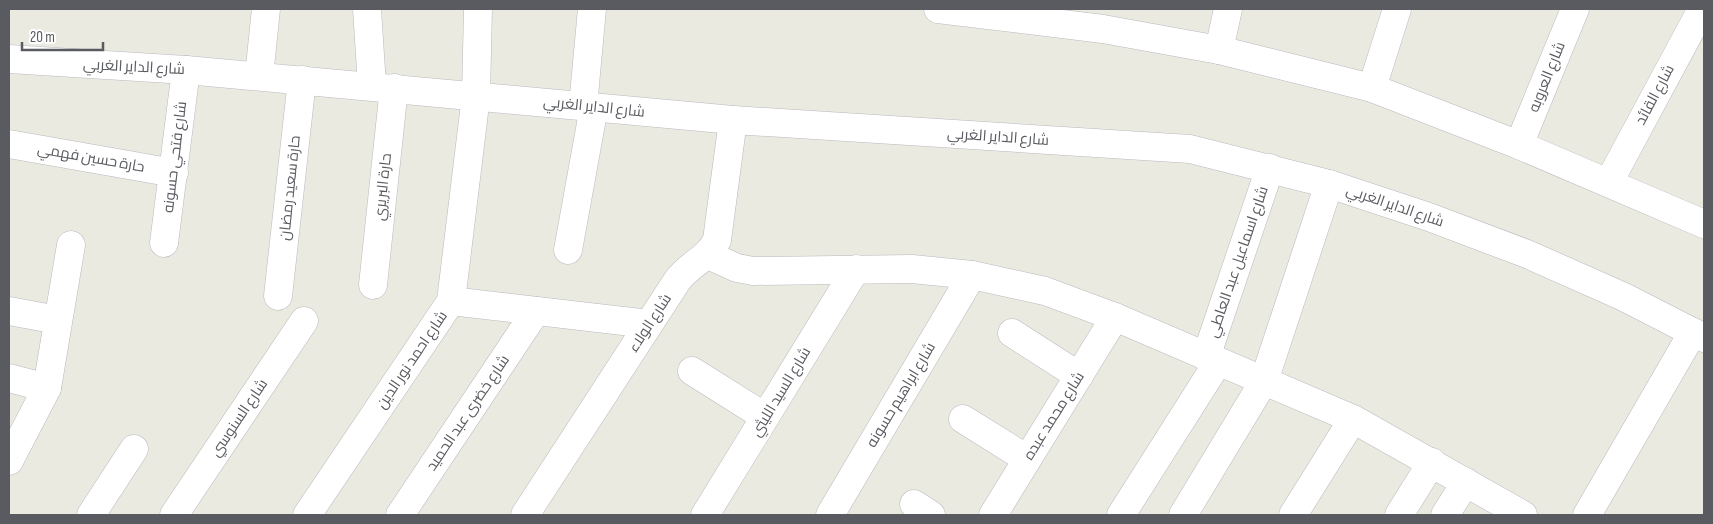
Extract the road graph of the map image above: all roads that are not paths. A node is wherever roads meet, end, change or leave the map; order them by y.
1 (266, 9) edge
2 (367, 9) edge
3 (478, 9) edge
4 (592, 9) edge
5 (938, 9) edge
6 (1228, 9) edge
7 (1397, 9) edge
8 (1575, 9) edge
9 (1702, 9) edge
10 (969, 10) edge
11 (1105, 19) edge
12 (1219, 50) junction
13 (9, 59) edge
14 (186, 70) junction
15 (259, 76) junction
16 (302, 80) junction
17 (383, 87) junction
18 (1372, 88) junction
19 (476, 96) junction
20 (588, 107) junction
21 (733, 120) junction
22 (9, 144) edge
23 (1519, 144) junction
24 (1270, 168) junction
25 (174, 173) junction
26 (1609, 182) junction
27 (1329, 184) junction
28 (1704, 224) edge
29 (164, 243) dead end
30 (71, 245) dead end
31 (568, 250) dead end
32 (708, 255) junction
33 (856, 269) junction
34 (972, 275) junction
35 (372, 285) dead end
36 (278, 296) dead end
37 (452, 301) junction
38 (9, 311) edge
39 (536, 311) junction
40 (1115, 317) junction
41 (58, 320) junction
42 (304, 321) dead end
43 (649, 324) junction
44 (1012, 333) dead end
45 (1699, 335) edge
46 (1212, 359) junction
47 (692, 371) dead end
48 (1079, 376) junction
49 (9, 378) edge
50 (1264, 381) junction
51 (48, 388) junction
52 (765, 417) junction
53 (963, 419) dead end
54 (1353, 419) junction
55 (134, 449) dead end
56 (1028, 459) junction
57 (9, 461) edge
58 (1432, 462) junction
59 (1466, 482) junction
60 (92, 515) edge
61 (174, 515) edge
62 (307, 515) edge
63 (400, 515) edge
64 (525, 515) edge
65 (705, 515) edge
66 (830, 515) edge
67 (993, 515) edge
68 (1121, 515) edge
69 (1183, 515) edge
70 (1293, 515) edge
71 (1399, 515) edge
72 (1445, 515) edge
73 (1523, 515) edge
74 (1587, 515) edge

1 - 15 street
2 - 17 street, حارة البريري
3 - 19 street, شارع احمد نور الدين
4 - 20 street
5 - 10 street
6 - 12 street
7 - 18 street
8 - 23 street, شارع العروبه
9 - 26 street, شارع القائد
10 - 11 street
11 - 12 street
12 - 18 street
13 - 14 street, شارع الداير الغربي
14 - 15 street, شارع الداير الغربي
14 - 25 street, شارع فتحي حسونه
15 - 16 street, شارع الداير الغربي
16 - 17 street, شارع الداير الغربي
16 - 36 street, حارة سعيد رمضان
17 - 19 street, شارع الداير الغربي
17 - 35 street, حارة البريري
18 - 23 street
19 - 20 street, شارع الداير الغربي
19 - 37 street, شارع احمد نور الدين
20 - 21 street, شارع الداير الغربي
20 - 31 street
21 - 24 street, شارع الداير الغربي
21 - 32 street
22 - 25 street, حارة حسين فهمي
23 - 26 street
24 - 27 street, شارع الداير الغربي
24 - 46 street, شارع اسماعيل عبد العاطي
25 - 29 street, شارع فتحي حسونه
26 - 28 street
27 - 45 street, شارع الداير الغربي
27 - 50 street
30 - 41 street
32 - 33 street
32 - 43 street, شارع الولاء
33 - 34 street
33 - 52 street, شارع السيد الليثي
34 - 40 street
34 - 66 street, شارع ابراهيم حسونه
37 - 39 street
37 - 62 street, شارع احمد نور الدين
38 - 41 street
39 - 43 street
39 - 63 street, شارع خضرى عبد الحميد
40 - 46 street
40 - 48 street, شارع محمد عبده
41 - 51 street
42 - 61 street, شارع السنوسي
43 - 64 street, شارع الولاء
44 - 48 street
45 - 74 street
46 - 50 street
46 - 68 street, شارع اسماعيل عبد العاطي
47 - 52 street
48 - 56 street, شارع محمد عبده
49 - 51 street
50 - 54 street
50 - 69 street
51 - 57 street
52 - 65 street, شارع السيد الليثي
53 - 56 street
54 - 58 street
54 - 70 street
55 - 60 street
56 - 67 street, شارع محمد عبده
58 - 59 street
58 - 71 street
59 - 72 street
59 - 73 street

